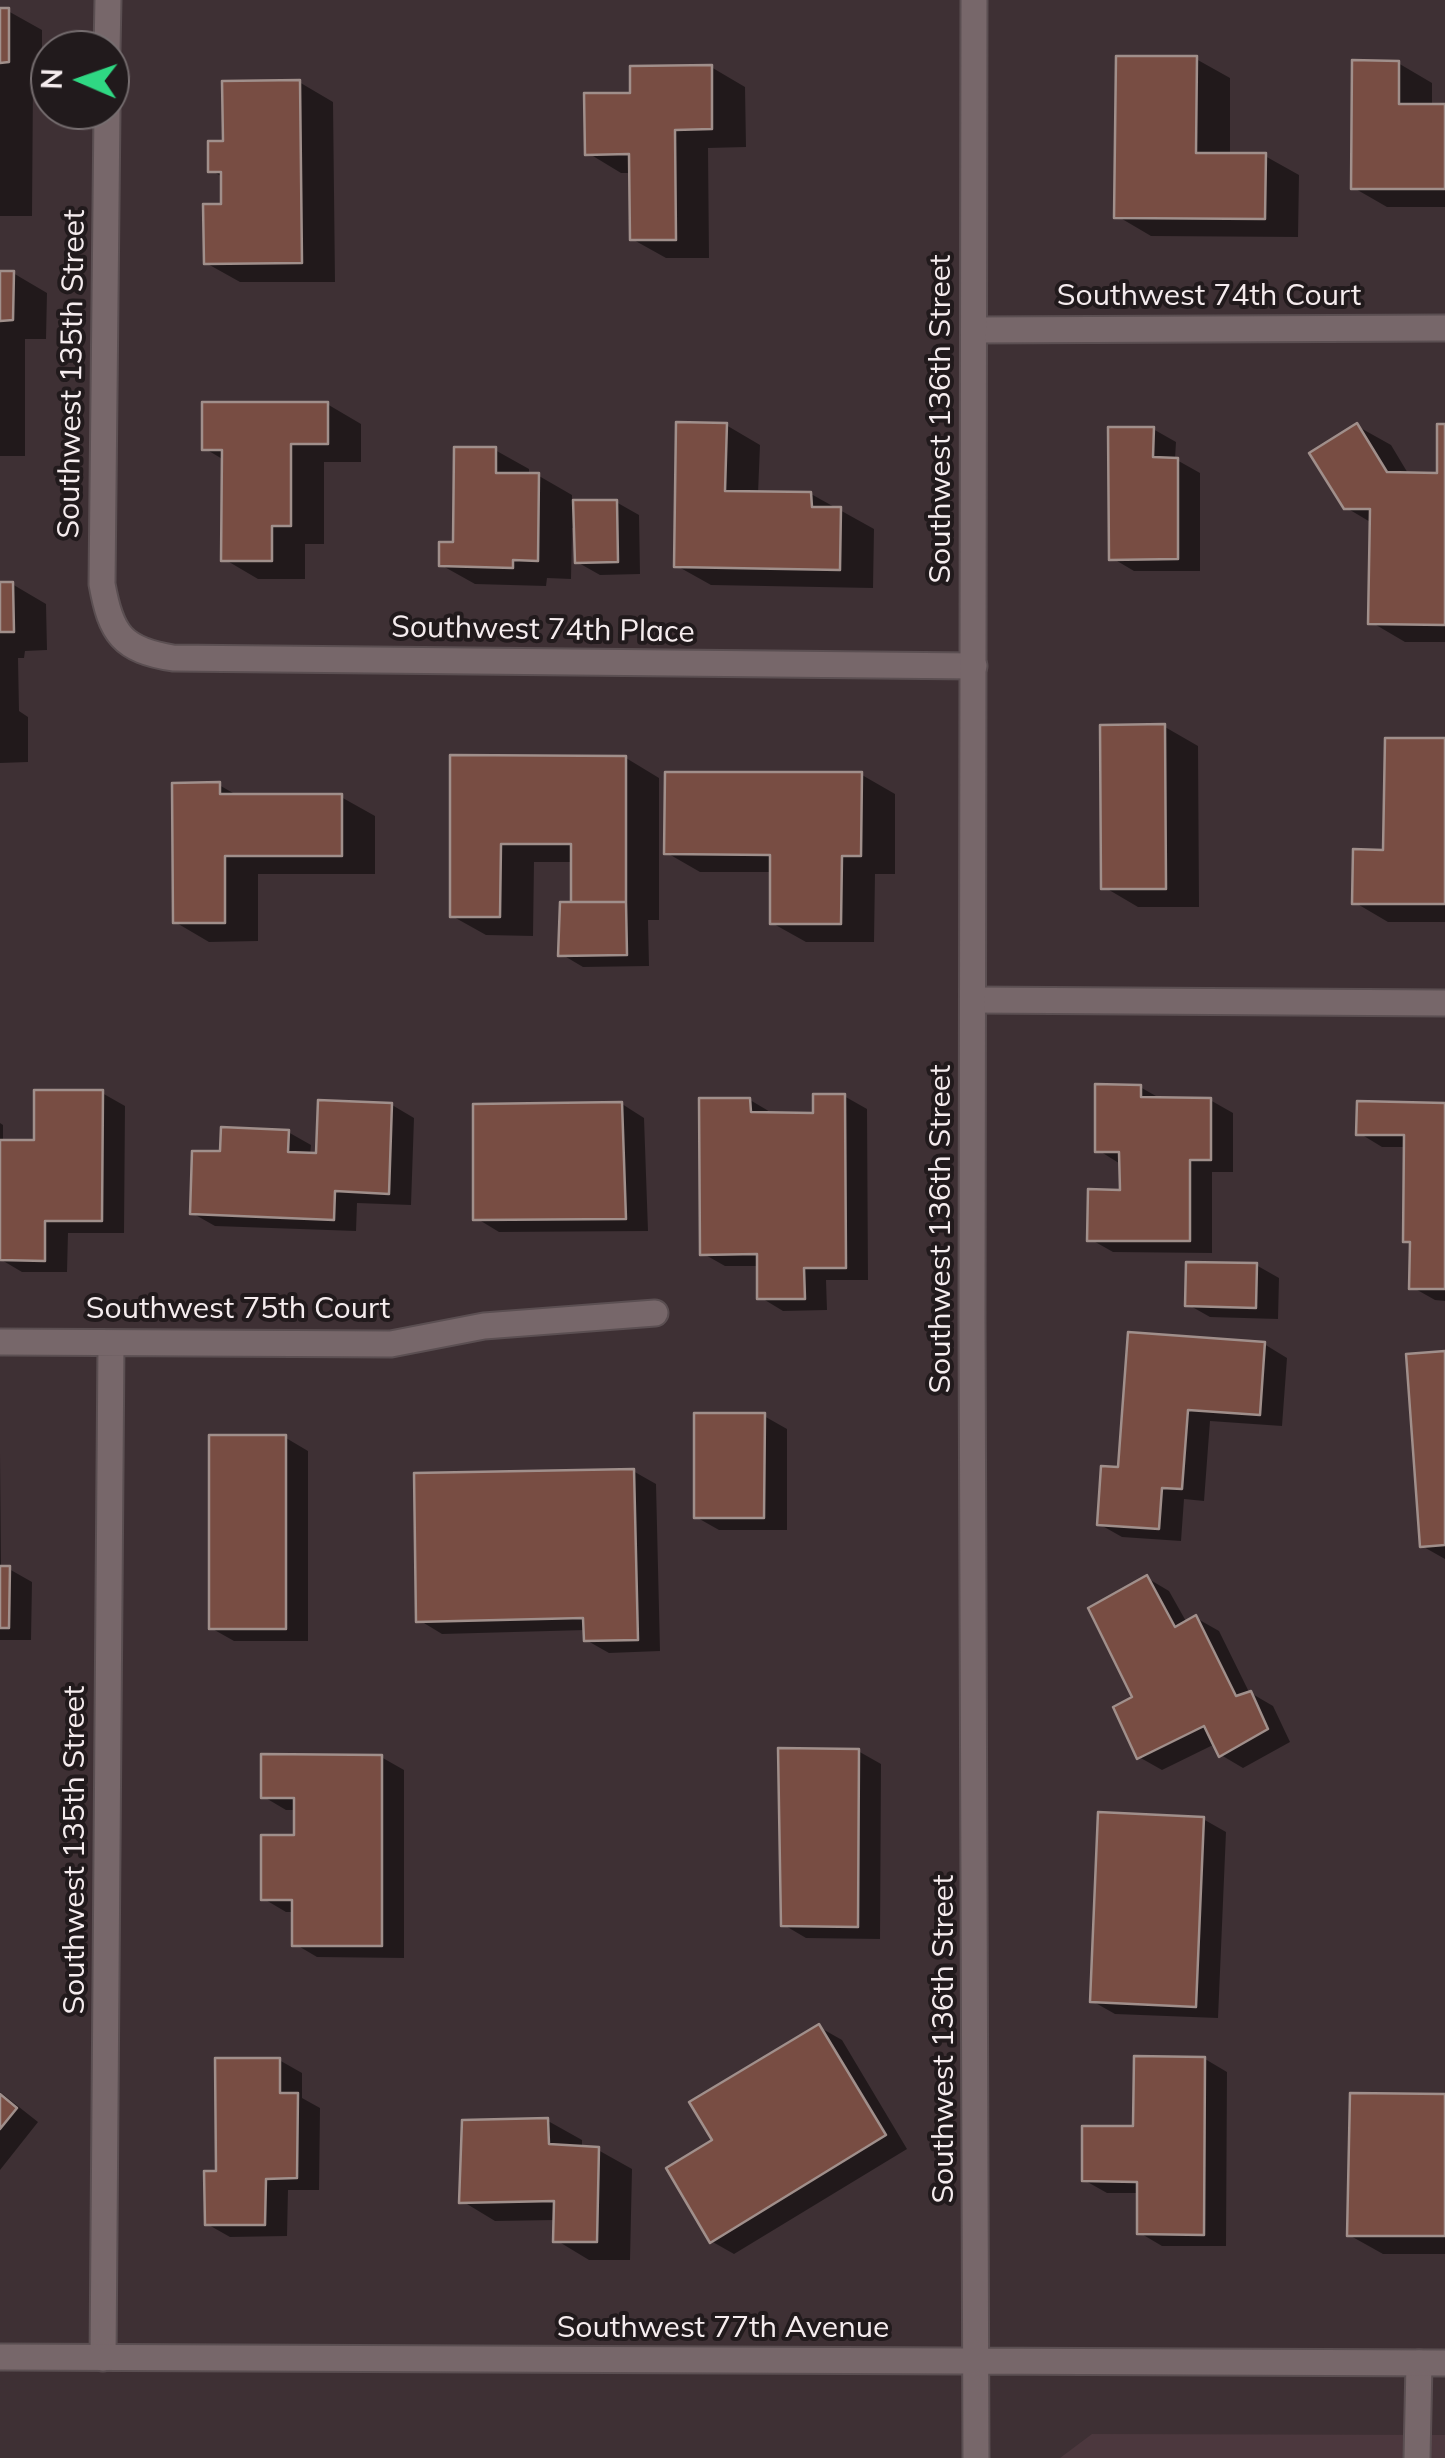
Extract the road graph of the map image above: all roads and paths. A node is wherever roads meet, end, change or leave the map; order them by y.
1 (108, 0) edge
2 (974, 0) edge
3 (107, 30) edge
4 (107, 130) edge
5 (1445, 328) edge
6 (974, 330) junction
7 (118, 635) joint
8 (974, 666) junction
9 (973, 1000) junction
10 (1445, 1003) edge
11 (655, 1313) dead end
12 (0, 1342) edge
13 (111, 1342) junction
14 (0, 2357) edge
15 (103, 2358) junction
16 (978, 2361) junction
17 (1432, 2363) edge
18 (976, 2458) edge
19 (1418, 2458) edge

1 - 3 street
2 - 6 street, Southwest 136th Street
4 - 7 street, Southwest 135th Street
5 - 6 street, Southwest 74th Court
6 - 8 street, Southwest 136th Street
7 - 8 street, Southwest 74th Place
8 - 9 street, Southwest 136th Street
9 - 10 street
9 - 16 street, Southwest 136th Street
11 - 13 street, Southwest 75th Court
12 - 13 street, Southwest 75th Court
13 - 15 street, Southwest 135th Street
14 - 15 street, Southwest 77th Avenue
15 - 16 street, Southwest 77th Avenue
16 - 17 street, Southwest 77th Avenue
16 - 18 street, Southwest 136th Street
17 - 19 street

